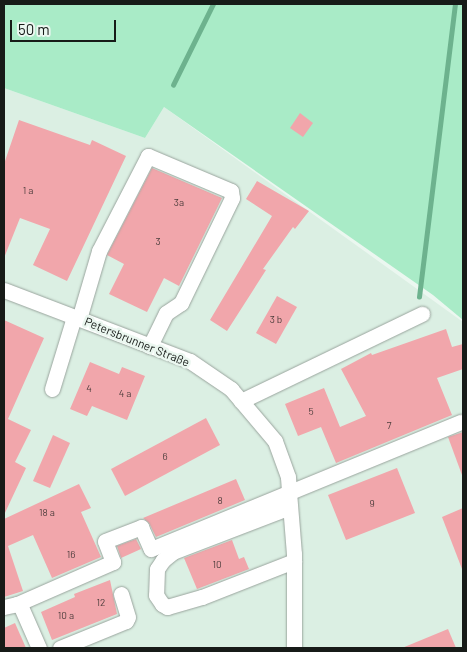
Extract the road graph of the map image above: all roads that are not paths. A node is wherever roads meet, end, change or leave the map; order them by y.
1 (4, 290) edge
2 (422, 314) dead end
3 (77, 318) junction
4 (150, 346) junction
5 (52, 390) dead end
6 (241, 401) junction
7 (461, 422) dead end
8 (290, 499) junction
9 (294, 561) junction
10 (121, 594) dead end
11 (10, 606) edge
12 (39, 648) edge
13 (60, 648) edge
14 (294, 648) edge

1 - 3 street, Petersbrunner Straße
2 - 6 street
3 - 4 street, Petersbrunner Straße
3 - 4 street
3 - 5 street
4 - 6 street, Petersbrunner Straße
6 - 8 street, Petersbrunner Straße
7 - 8 street
8 - 9 street, Petersbrunner Straße
8 - 9 street
8 - 11 street
9 - 14 street, Petersbrunner Straße
10 - 13 street
11 - 12 street

